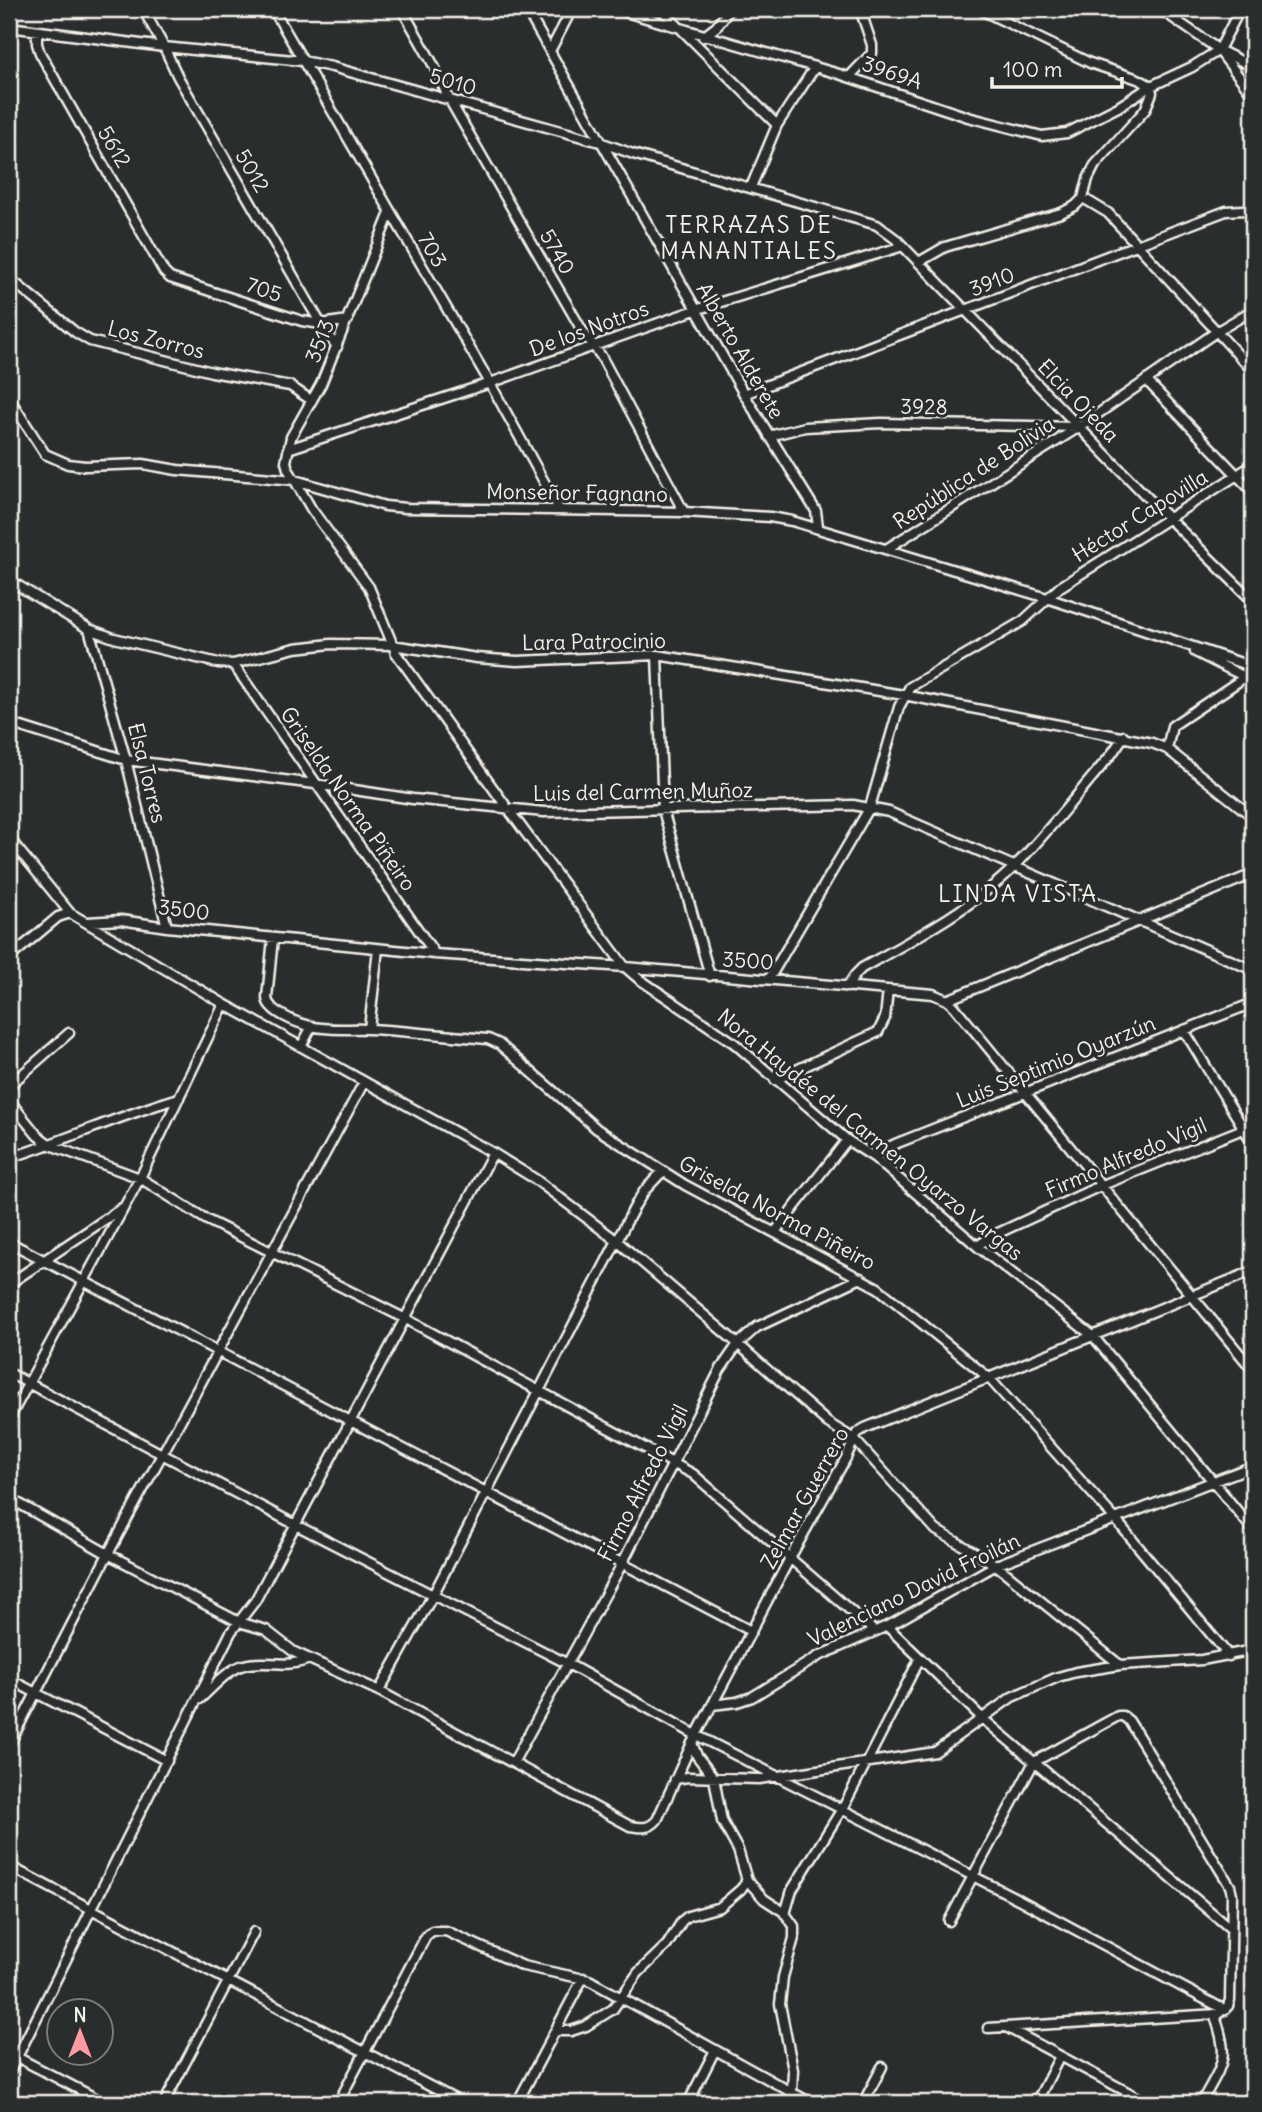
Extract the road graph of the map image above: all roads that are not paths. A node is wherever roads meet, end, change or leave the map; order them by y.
1 (143, 9) edge
2 (273, 9) edge
3 (402, 9) edge
4 (526, 9) edge
5 (572, 9) edge
6 (615, 9) edge
7 (661, 9) edge
8 (730, 9) edge
9 (860, 9) edge
10 (979, 9) edge
11 (1160, 9) edge
12 (1240, 9) edge
13 (9, 27) edge
14 (680, 28) junction
15 (37, 31) junction
16 (704, 36) junction
17 (698, 46) junction
18 (164, 47) junction
19 (1219, 50) junction
20 (550, 51) junction
21 (303, 61) junction
22 (815, 67) junction
23 (1253, 67) edge
24 (849, 78) junction
25 (1151, 86) junction
26 (1253, 95) edge
27 (449, 99) junction
28 (777, 125) junction
29 (600, 142) junction
30 (751, 187) junction
31 (1083, 198) junction
32 (390, 213) junction
33 (1253, 213) edge
34 (877, 225) joint
35 (903, 246) junction
36 (1138, 246) junction
37 (919, 262) junction
38 (9, 278) edge
39 (170, 278) joint
40 (695, 310) junction
41 (1253, 310) edge
42 (966, 311) junction
43 (348, 320) junction
44 (321, 324) junction
45 (1216, 332) junction
46 (593, 345) junction
47 (337, 347) junction
48 (1253, 371) edge
49 (1146, 380) junction
50 (490, 383) junction
51 (744, 394) junction
52 (9, 398) edge
53 (311, 400) junction
54 (1079, 427) junction
55 (769, 436) junction
56 (288, 449) junction
57 (1253, 465) edge
58 (1238, 475) junction
59 (295, 480) junction
60 (1253, 492) edge
61 (559, 509) junction
62 (684, 512) junction
63 (1168, 519) junction
64 (818, 527) junction
65 (888, 548) junction
66 (9, 580) edge
67 (1047, 598) junction
68 (1253, 601) edge
69 (89, 629) junction
70 (1164, 637) junction
71 (391, 645) junction
72 (657, 655) junction
73 (233, 664) junction
74 (1253, 667) edge
75 (1249, 679) edge
76 (904, 695) junction
77 (9, 723) edge
78 (1124, 736) junction
79 (1167, 749) junction
80 (126, 760) junction
81 (315, 784) junction
82 (870, 807) junction
83 (508, 809) junction
84 (663, 810) junction
85 (1253, 817) edge
86 (9, 838) edge
87 (1014, 867) junction
88 (1253, 874) edge
89 (70, 913) junction
90 (1137, 921) junction
91 (87, 922) junction
92 (167, 927) junction
93 (273, 938) junction
94 (378, 949) junction
95 (435, 954) junction
96 (9, 958) edge
97 (625, 967) junction
98 (1253, 970) edge
99 (710, 976) junction
100 (769, 979) junction
101 (847, 986) junction
102 (888, 990) junction
103 (947, 1000) junction
104 (1253, 1003) edge
105 (224, 1004) junction
106 (312, 1026) junction
107 (369, 1029) junction
108 (1184, 1030) junction
109 (69, 1033) dead end
110 (302, 1045) junction
111 (775, 1080) junction
112 (364, 1082) junction
113 (9, 1086) edge
114 (1025, 1094) junction
115 (179, 1098) junction
116 (9, 1100) edge
117 (1249, 1127) edge
118 (847, 1140) junction
119 (1253, 1144) edge
120 (50, 1145) junction
121 (493, 1153) junction
122 (9, 1158) edge
123 (875, 1158) junction
124 (663, 1171) junction
125 (139, 1178) junction
126 (1100, 1186) junction
127 (124, 1207) junction
128 (775, 1232) junction
129 (617, 1241) junction
130 (9, 1242) edge
131 (977, 1246) junction
132 (271, 1251) junction
133 (44, 1260) junction
134 (1253, 1271) edge
135 (861, 1278) junction
136 (83, 1280) junction
137 (9, 1284) edge
138 (1191, 1296) junction
139 (406, 1319) junction
140 (1093, 1336) junction
141 (738, 1343) junction
142 (217, 1352) junction
143 (1253, 1370) edge
144 (9, 1373) edge
145 (989, 1378) junction
146 (28, 1383) junction
147 (539, 1390) junction
148 (9, 1419) edge
149 (351, 1422) junction
150 (854, 1439) junction
151 (163, 1453) junction
152 (674, 1463) junction
153 (1253, 1466) edge
154 (1213, 1482) junction
155 (486, 1492) junction
156 (9, 1498) edge
157 (1116, 1520) junction
158 (294, 1524) junction
159 (1253, 1530) edge
160 (108, 1554) junction
161 (790, 1558) junction
162 (622, 1564) junction
163 (996, 1565) junction
164 (433, 1595) junction
165 (239, 1622) junction
166 (887, 1626) junction
167 (751, 1631) junction
168 (874, 1631) junction
169 (1253, 1650) edge
170 (1228, 1656) junction
171 (920, 1658) junction
172 (309, 1659) junction
173 (568, 1664) junction
174 (1120, 1665) junction
175 (9, 1679) edge
176 (379, 1691) junction
177 (36, 1693) junction
178 (195, 1703) junction
179 (712, 1705) junction
180 (982, 1718) junction
181 (694, 1739) junction
182 (9, 1745) edge
183 (167, 1761) junction
184 (1034, 1762) junction
185 (513, 1763) junction
186 (866, 1763) junction
187 (777, 1776) junction
188 (714, 1778) junction
189 (675, 1779) junction
190 (841, 1809) junction
191 (9, 1866) edge
192 (973, 1876) junction
193 (747, 1880) junction
194 (91, 1907) junction
195 (786, 1914) junction
196 (949, 1921) dead end
197 (1231, 1929) junction
198 (254, 1932) dead end
199 (583, 1978) junction
200 (229, 1980) junction
201 (621, 1998) junction
202 (1224, 2010) junction
203 (1214, 2014) junction
204 (1005, 2027) junction
205 (988, 2028) dead end
206 (556, 2031) junction
207 (715, 2050) junction
208 (365, 2052) junction
209 (13, 2055) edge
210 (1060, 2056) junction
211 (883, 2067) dead end
212 (9, 2073) edge
213 (792, 2092) junction
214 (105, 2103) edge
215 (164, 2103) edge
216 (338, 2103) edge
217 (462, 2103) edge
218 (517, 2103) edge
219 (688, 2103) edge
220 (811, 2103) edge
221 (863, 2103) edge
222 (1036, 2103) edge
223 (1148, 2103) edge
224 (1201, 2103) edge

1 - 18 street, 5012
2 - 21 street, 703
3 - 27 street, 5740
4 - 20 street, Alberto Alderete
5 - 20 street
6 - 14 street, 3969A
7 - 14 street
8 - 16 street
9 - 24 street
10 - 25 street
11 - 19 street
12 - 19 street
13 - 15 street, 5010
14 - 16 street, 3969A
14 - 17 street
15 - 18 street, 5010
15 - 39 street, 5612
16 - 17 street
16 - 22 street, 3969A
17 - 28 street
18 - 21 street, 5010
18 - 44 street, 5012
19 - 23 street
19 - 25 street
19 - 26 street
20 - 29 street, Alberto Alderete
21 - 27 street, 5010
21 - 32 street, 703
22 - 24 street, 3969A
22 - 28 street
24 - 25 street, 3969A
25 - 31 street
27 - 29 street, 5010
27 - 46 street, 5740
28 - 30 street
29 - 30 street, 5010
29 - 40 street, Alberto Alderete
30 - 34 street, 5010
31 - 36 street
31 - 37 street
32 - 43 street, 3513
32 - 50 street, 703
33 - 36 street, 3910
34 - 35 street, Elcia Ojeda
35 - 37 street, Elcia Ojeda
35 - 40 street, De los Notros
36 - 42 street, 3910
36 - 45 street
37 - 42 street, Elcia Ojeda
38 - 53 street, Los Zorros
39 - 44 street, 705
40 - 46 street, De los Notros
40 - 51 street, Alberto Alderete
41 - 45 street, República de Bolivia
42 - 51 street, 3910
42 - 54 street, Elcia Ojeda
43 - 44 street, 705
43 - 47 street, 3513
44 - 47 street, 5012
45 - 48 street
45 - 49 street, República de Bolivia
46 - 50 street, De los Notros
46 - 62 street, 5740
47 - 53 street, 3513
49 - 54 street, República de Bolivia
49 - 58 street
50 - 56 street, De los Notros
50 - 61 street, 703
51 - 55 street, Alberto Alderete
52 - 59 street, Monseñor Fagnano
53 - 56 street, 3513
54 - 55 street, 3928
54 - 63 street, Elcia Ojeda
54 - 65 street, República de Bolivia
55 - 64 street, Alberto Alderete
56 - 59 street
57 - 58 street, Héctor Capovilla
58 - 60 street
58 - 63 street, Héctor Capovilla
59 - 61 street, Monseñor Fagnano
59 - 71 street, Nora Haydée del Carmen Oyarzo Vargas
61 - 62 street, Monseñor Fagnano
62 - 64 street, Monseñor Fagnano
63 - 67 street, Héctor Capovilla
63 - 68 street, Elcia Ojeda
64 - 65 street, Monseñor Fagnano
65 - 67 street, Monseñor Fagnano
66 - 69 street, Lara Patrocinio
67 - 70 street, Monseñor Fagnano
67 - 76 street, Héctor Capovilla
69 - 73 street, Lara Patrocinio
69 - 80 street, Elsa Torres
70 - 74 street, Monseñor Fagnano
70 - 75 street, Monseñor Fagnano
71 - 72 street, Lara Patrocinio
71 - 73 street, Lara Patrocinio
71 - 83 street, Nora Haydée del Carmen Oyarzo Vargas
72 - 76 street, Lara Patrocinio
72 - 84 street
73 - 81 street, Griselda Norma Piñeiro
75 - 79 street
76 - 78 street, Lara Patrocinio
76 - 82 street
77 - 80 street, Luis del Carmen Muñoz
78 - 79 street, Lara Patrocinio
78 - 87 street
79 - 85 street, Lara Patrocinio
80 - 81 street, Luis del Carmen Muñoz
80 - 92 street, Elsa Torres
81 - 83 street, Luis del Carmen Muñoz
81 - 95 street, Griselda Norma Piñeiro
82 - 84 street, Luis del Carmen Muñoz
82 - 87 street, Luis del Carmen Muñoz
82 - 100 street
83 - 84 street, Luis del Carmen Muñoz
83 - 97 street, Nora Haydée del Carmen Oyarzo Vargas
84 - 99 street
86 - 89 street
87 - 90 street, Luis del Carmen Muñoz
87 - 101 street
88 - 90 street
89 - 91 street
89 - 96 street
90 - 98 street, Luis del Carmen Muñoz
90 - 103 street
91 - 92 street, 3500
91 - 105 street
92 - 93 street, 3500
93 - 94 street, 3500
93 - 106 street, Griselda Norma Piñeiro
94 - 95 street, 3500
94 - 107 street
95 - 97 street, 3500
97 - 99 street, 3500
97 - 111 street, Nora Haydée del Carmen Oyarzo Vargas
99 - 100 street, 3500
100 - 101 street, 3500
101 - 102 street, 3500
102 - 103 street, 3500
102 - 111 street
103 - 114 street
104 - 108 street, Luis Septimio Oyarzún
105 - 110 street
105 - 115 street
106 - 107 street, Griselda Norma Piñeiro
106 - 110 street
107 - 124 street, Griselda Norma Piñeiro
108 - 114 street, Luis Septimio Oyarzún
108 - 117 street
109 - 113 street
110 - 112 street
111 - 118 street, Nora Haydée del Carmen Oyarzo Vargas
112 - 121 street
112 - 132 street
114 - 123 street, Luis Septimio Oyarzún
114 - 126 street
115 - 120 street
115 - 125 street
116 - 120 street
117 - 119 street
117 - 126 street, Firmo Alfredo Vigil
118 - 123 street, Nora Haydée del Carmen Oyarzo Vargas
118 - 128 street
120 - 122 street
120 - 125 street
121 - 129 street
121 - 139 street
123 - 131 street, Nora Haydée del Carmen Oyarzo Vargas
124 - 128 street, Griselda Norma Piñeiro
124 - 129 street
125 - 127 street
125 - 132 street
126 - 131 street, Firmo Alfredo Vigil
126 - 138 street
127 - 133 street
127 - 136 street
128 - 135 street, Griselda Norma Piñeiro
129 - 141 street
129 - 147 street
130 - 133 street
131 - 140 street, Nora Haydée del Carmen Oyarzo Vargas
132 - 139 street
132 - 142 street
133 - 136 street
133 - 137 street
134 - 138 street, Zelmar Guerrero
135 - 141 street, Firmo Alfredo Vigil
135 - 145 street, Griselda Norma Piñeiro
136 - 142 street
136 - 146 street
138 - 140 street, Zelmar Guerrero
138 - 143 street
139 - 147 street
139 - 149 street
140 - 145 street, Zelmar Guerrero
140 - 154 street, Nora Haydée del Carmen Oyarzo Vargas
141 - 150 street
141 - 152 street, Firmo Alfredo Vigil
142 - 149 street
142 - 151 street
144 - 146 street
145 - 150 street, Zelmar Guerrero
145 - 157 street, Griselda Norma Piñeiro
146 - 148 street
146 - 151 street
147 - 152 street
147 - 155 street
149 - 155 street
149 - 158 street
150 - 161 street, Zelmar Guerrero
150 - 163 street
151 - 158 street
151 - 160 street
152 - 161 street
152 - 162 street, Firmo Alfredo Vigil
153 - 154 street, Valenciano David Froilán
154 - 157 street, Valenciano David Froilán
154 - 159 street, Nora Haydée del Carmen Oyarzo Vargas
155 - 162 street
155 - 164 street
156 - 160 street
157 - 163 street, Valenciano David Froilán
157 - 170 street, Griselda Norma Piñeiro
158 - 164 street
158 - 165 street
160 - 165 street
160 - 177 street
161 - 167 street, Zelmar Guerrero
161 - 168 street
162 - 167 street
162 - 173 street, Firmo Alfredo Vigil
163 - 166 street, Valenciano David Froilán
163 - 174 street
164 - 173 street
164 - 176 street
165 - 172 street
165 - 178 street
166 - 168 street, Valenciano David Froilán
166 - 171 street
167 - 179 street, Zelmar Guerrero
168 - 179 street, Valenciano David Froilán
169 - 170 street
170 - 174 street
171 - 180 street
171 - 186 street
172 - 176 street
172 - 178 street
173 - 181 street
173 - 185 street, Firmo Alfredo Vigil
174 - 180 street
175 - 177 street
176 - 185 street
177 - 182 street
177 - 183 street
178 - 183 street
179 - 181 street, Zelmar Guerrero
180 - 184 street
180 - 186 street
181 - 187 street
181 - 188 street
181 - 189 street, Zelmar Guerrero
183 - 194 street
184 - 192 street
184 - 197 street
184 - 197 street
185 - 189 street, Zelmar Guerrero
186 - 187 street
186 - 190 street
187 - 188 street
187 - 190 street
188 - 189 street
188 - 193 street
190 - 192 street
190 - 195 street
191 - 194 street
192 - 196 street
192 - 202 street
193 - 195 street
193 - 201 street
194 - 200 street
194 - 209 street
195 - 213 street
197 - 202 street
198 - 200 street
199 - 201 street
199 - 206 street
199 - 208 street
200 - 208 street
200 - 215 street
201 - 206 street
201 - 207 street
202 - 203 street
203 - 204 street
203 - 224 street
204 - 205 street
204 - 210 street
206 - 218 street
207 - 213 street
207 - 219 street
208 - 216 street
208 - 217 street
209 - 212 street
209 - 214 street
210 - 222 street
210 - 223 street
211 - 221 street
213 - 220 street

